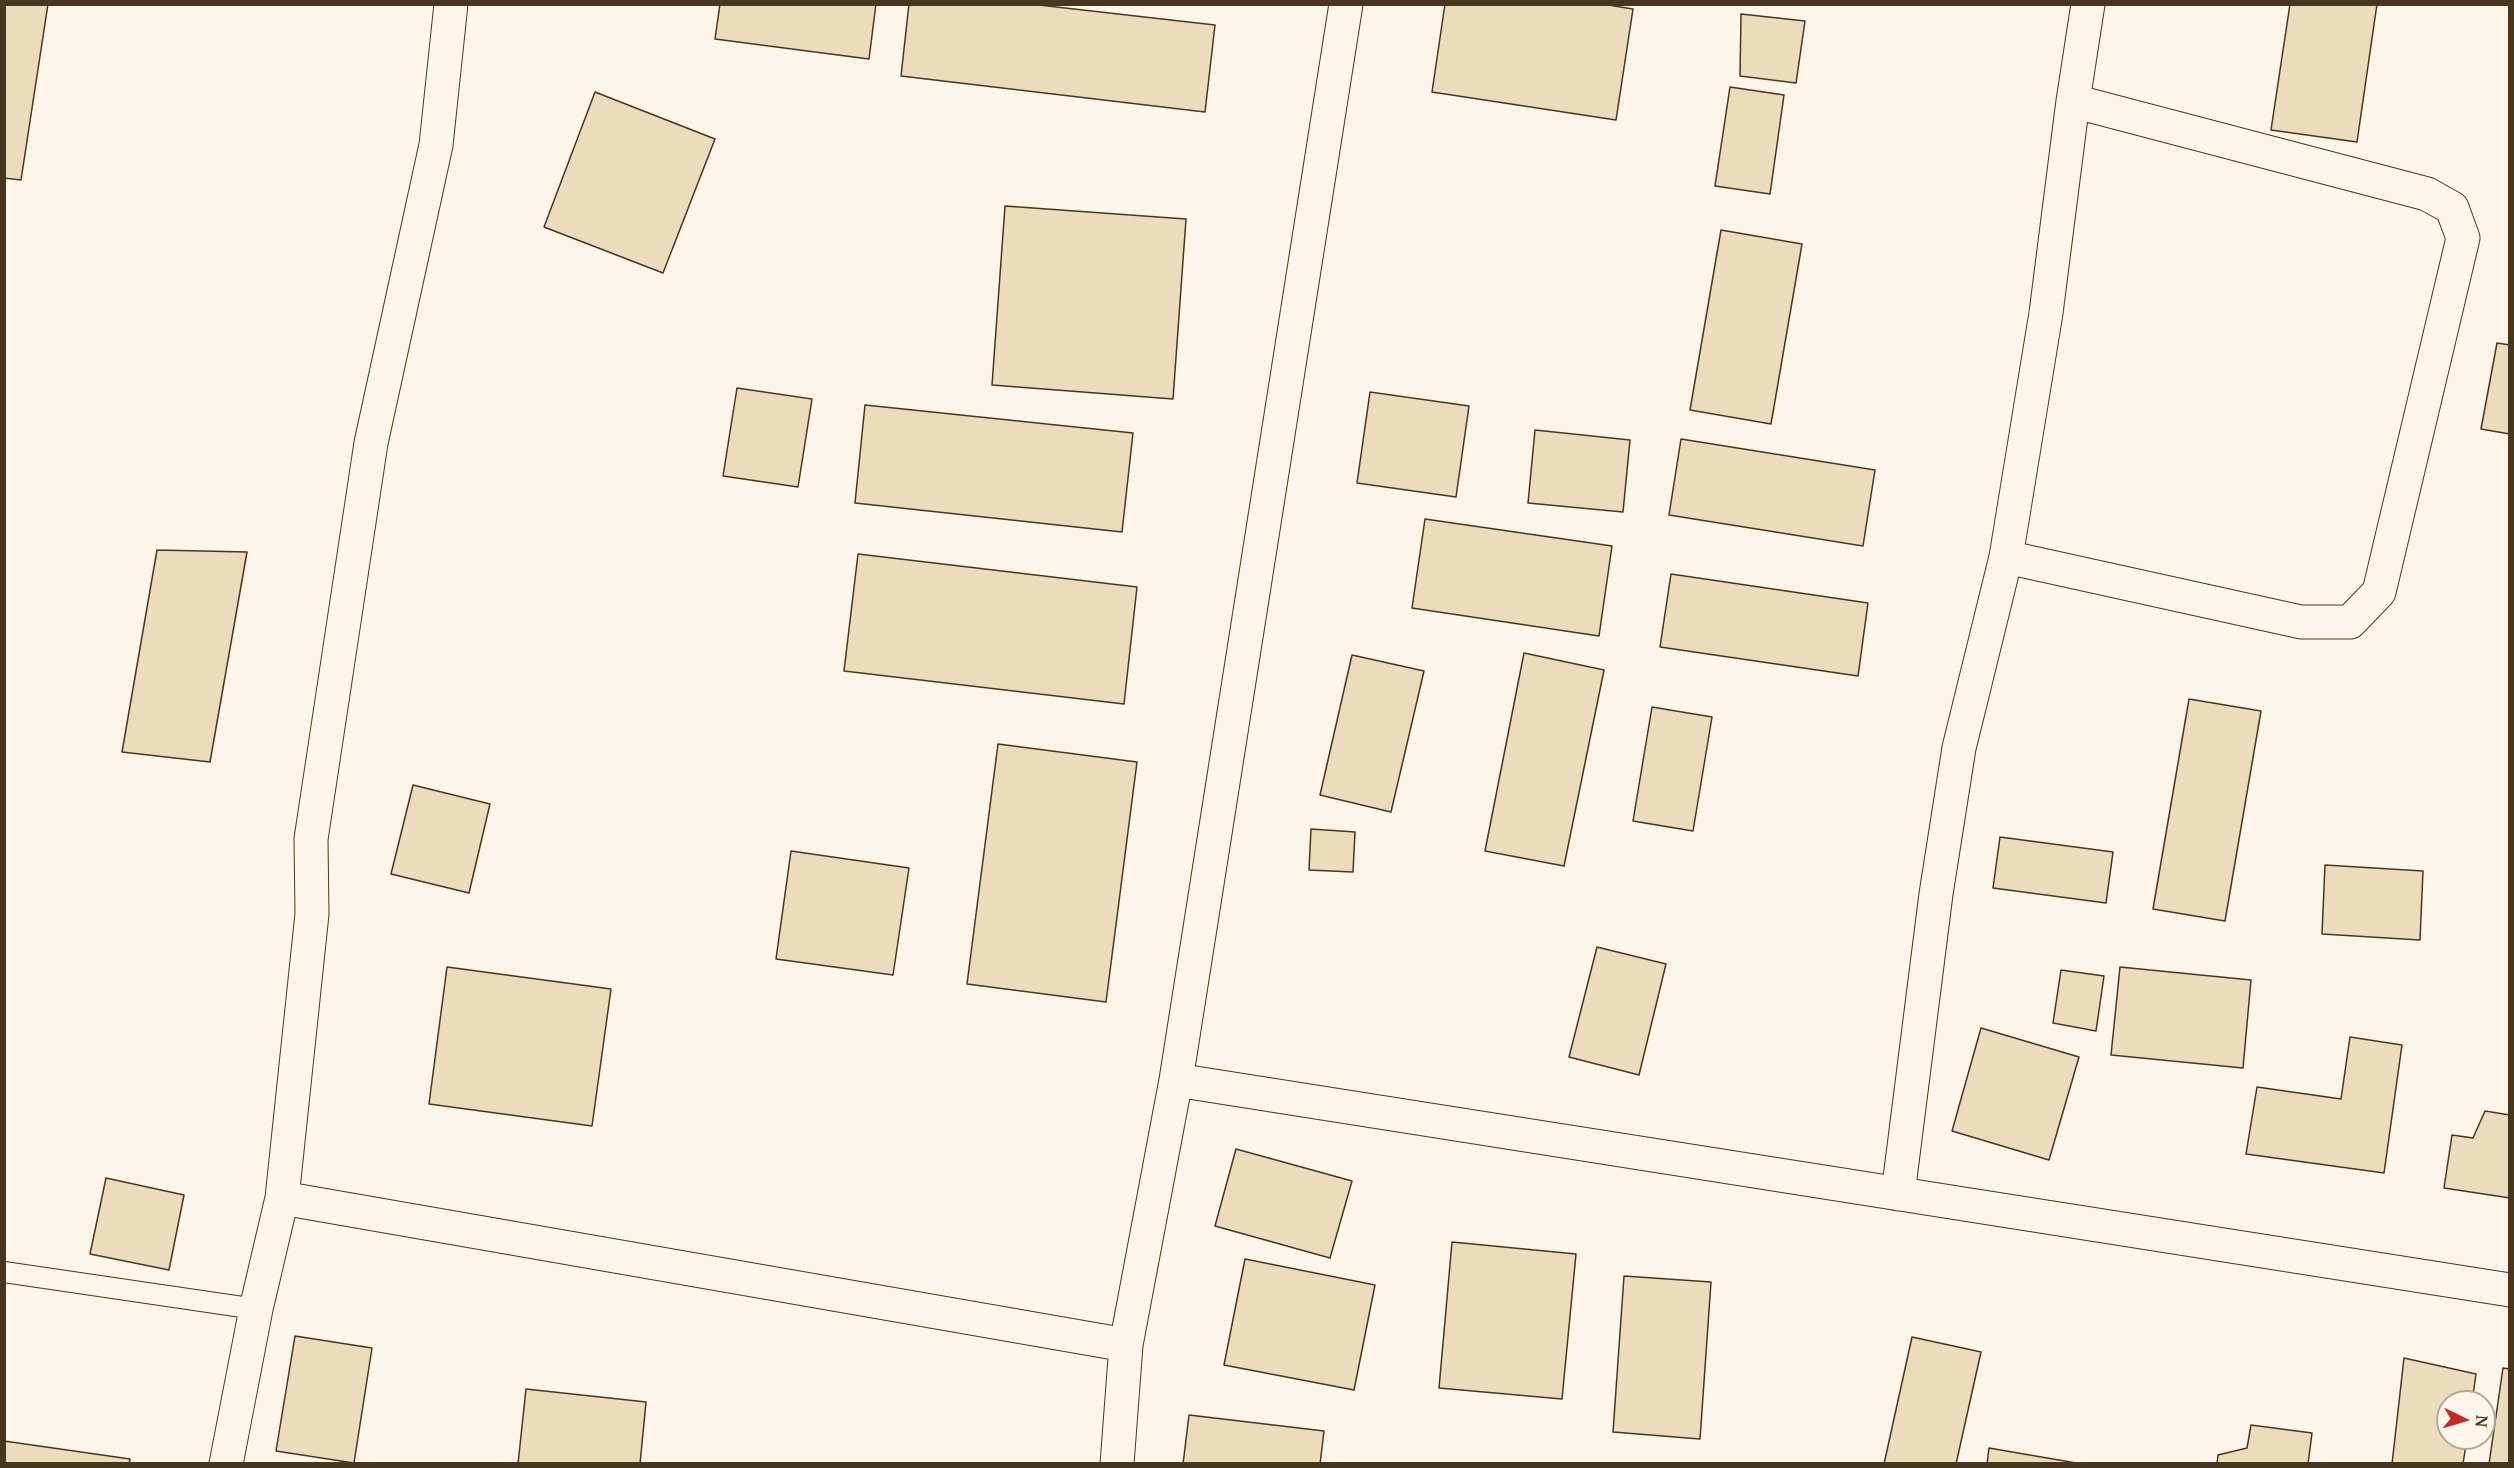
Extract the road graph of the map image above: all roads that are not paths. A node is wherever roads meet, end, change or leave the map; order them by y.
1 (451, 4) edge
2 (1346, 4) edge
3 (2088, 4) edge
4 (2073, 100) junction
5 (2006, 557) junction
6 (1176, 1080) junction
7 (1898, 1194) junction
8 (282, 1198) junction
9 (4, 1272) edge
10 (2510, 1290) edge
11 (256, 1309) junction
12 (1126, 1345) junction
13 (226, 1464) edge
14 (1118, 1464) edge

1 - 8 street
2 - 6 street
3 - 4 street
4 - 5 street
4 - 5 street
5 - 7 street
6 - 7 street
6 - 12 street
7 - 10 street
8 - 11 street
8 - 12 street
9 - 11 lane
11 - 13 street
12 - 14 street

